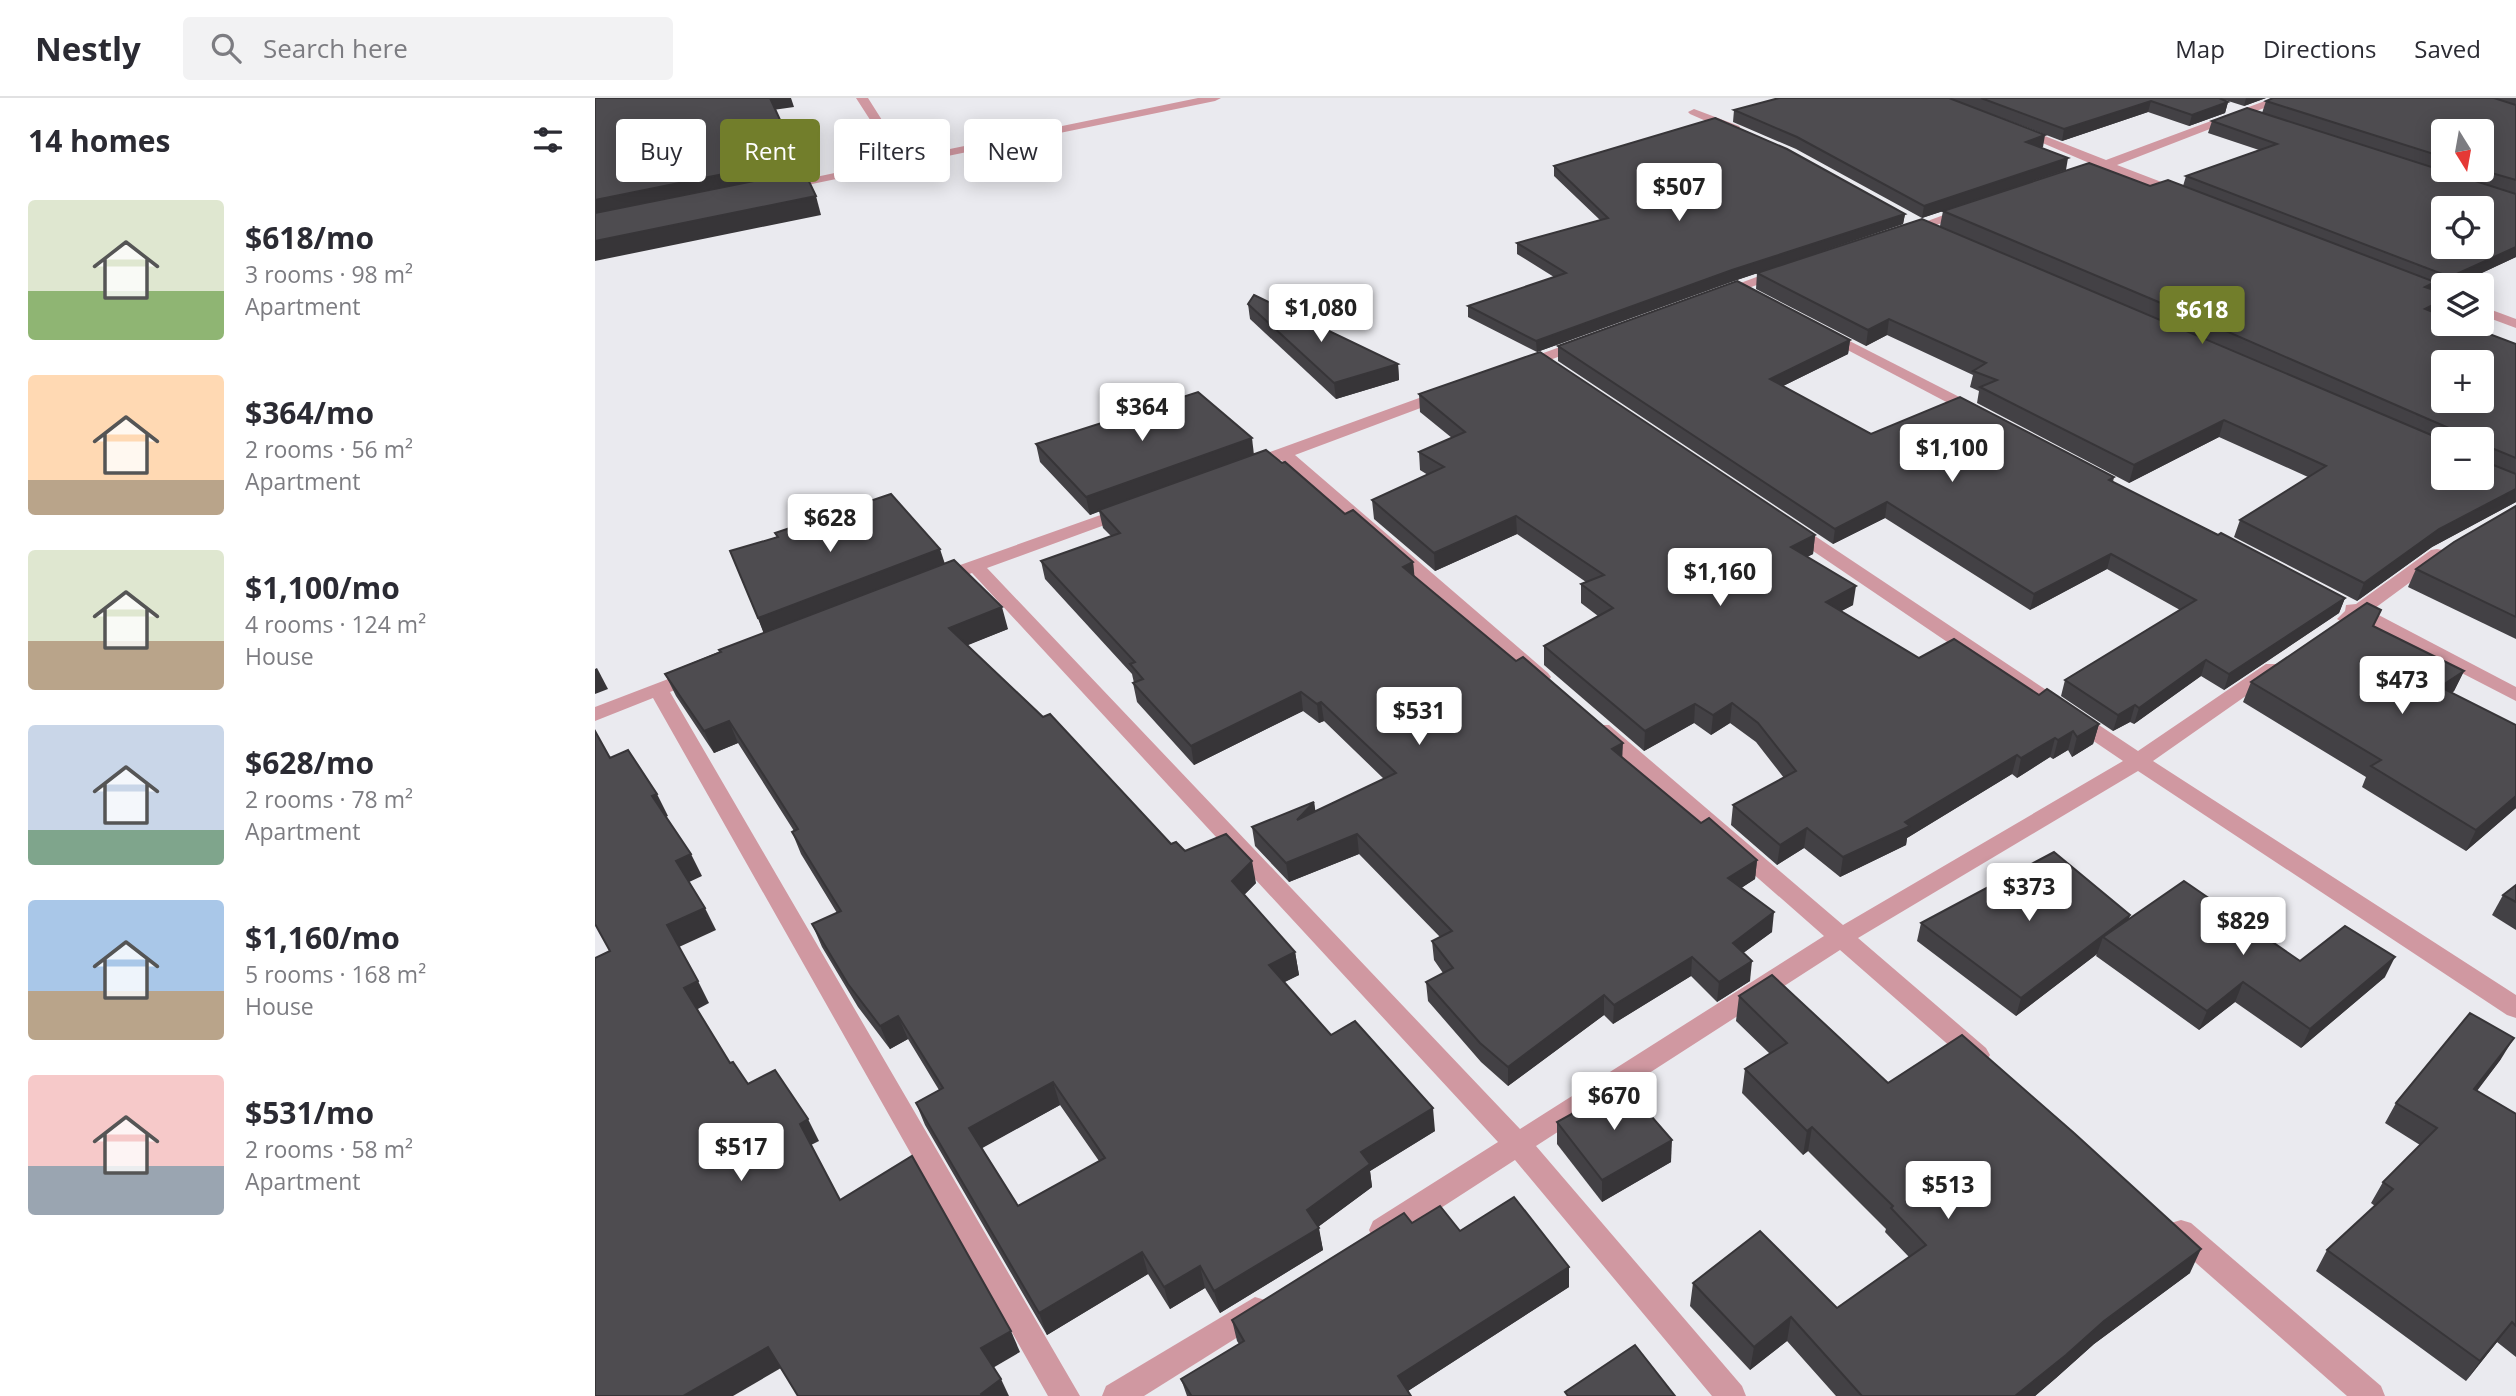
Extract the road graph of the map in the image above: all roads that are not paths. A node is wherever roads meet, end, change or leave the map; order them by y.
1 (862, 98) edge
2 (1215, 98) edge
3 (2284, 98) edge
4 (2220, 105) edge
5 (1693, 112) dead end
6 (2242, 112) junction
7 (875, 119) edge
8 (2268, 121) edge
9 (2002, 124) edge
10 (1754, 138) edge
11 (950, 152) edge
12 (2097, 167) junction
13 (834, 177) edge
14 (769, 191) edge
15 (2195, 200) edge
16 (1986, 204) edge
17 (1946, 237) edge
18 (1803, 265) edge
19 (1737, 286) junction
20 (1762, 299) edge
21 (1700, 300) edge
22 (2494, 315) edge
23 (2516, 324) edge
24 (1811, 325) edge
25 (1601, 336) edge
26 (1540, 359) junction
27 (1501, 373) edge
28 (1563, 374) edge
29 (1463, 387) edge
30 (1993, 420) edge
31 (1283, 453) junction
32 (1232, 472) edge
33 (1142, 505) edge
34 (1770, 513) edge
35 (2461, 540) edge
36 (975, 566) junction
37 (927, 584) edge
38 (2334, 599) edge
39 (2358, 611) junction
40 (2326, 633) edge
41 (2294, 654) edge
42 (709, 669) edge
43 (658, 689) junction
44 (1557, 691) edge
45 (2516, 695) edge
46 (595, 714) edge
47 (1588, 718) edge
48 (2138, 761) junction
49 (1841, 937) junction
50 (2516, 1007) edge
51 (2000, 1075) edge
52 (1519, 1146) junction
53 (2159, 1213) edge
54 (1365, 1242) edge
55 (1271, 1300) edge
56 (1065, 1396) edge
57 (1117, 1396) edge
58 (1731, 1396) edge
59 (2370, 1396) edge

1 - 7 street
2 - 11 street
3 - 6 street
4 - 6 street
5 - 10 street
6 - 8 street
6 - 12 street
9 - 12 street
12 - 15 street
13 - 14 street
16 - 17 street
18 - 19 street
19 - 20 street
19 - 21 street
22 - 23 street
24 - 30 street
25 - 26 street
26 - 27 street
26 - 28 street
29 - 31 street
31 - 32 street
31 - 44 street
33 - 36 street
34 - 48 street
35 - 39 street
36 - 37 street
36 - 52 street
38 - 39 street
39 - 40 street
39 - 45 street
41 - 48 street
42 - 43 street
43 - 46 street
43 - 56 street
47 - 49 street
48 - 49 street
48 - 50 street
49 - 51 street
49 - 52 street
52 - 54 street
52 - 58 street
53 - 59 street
55 - 57 street

